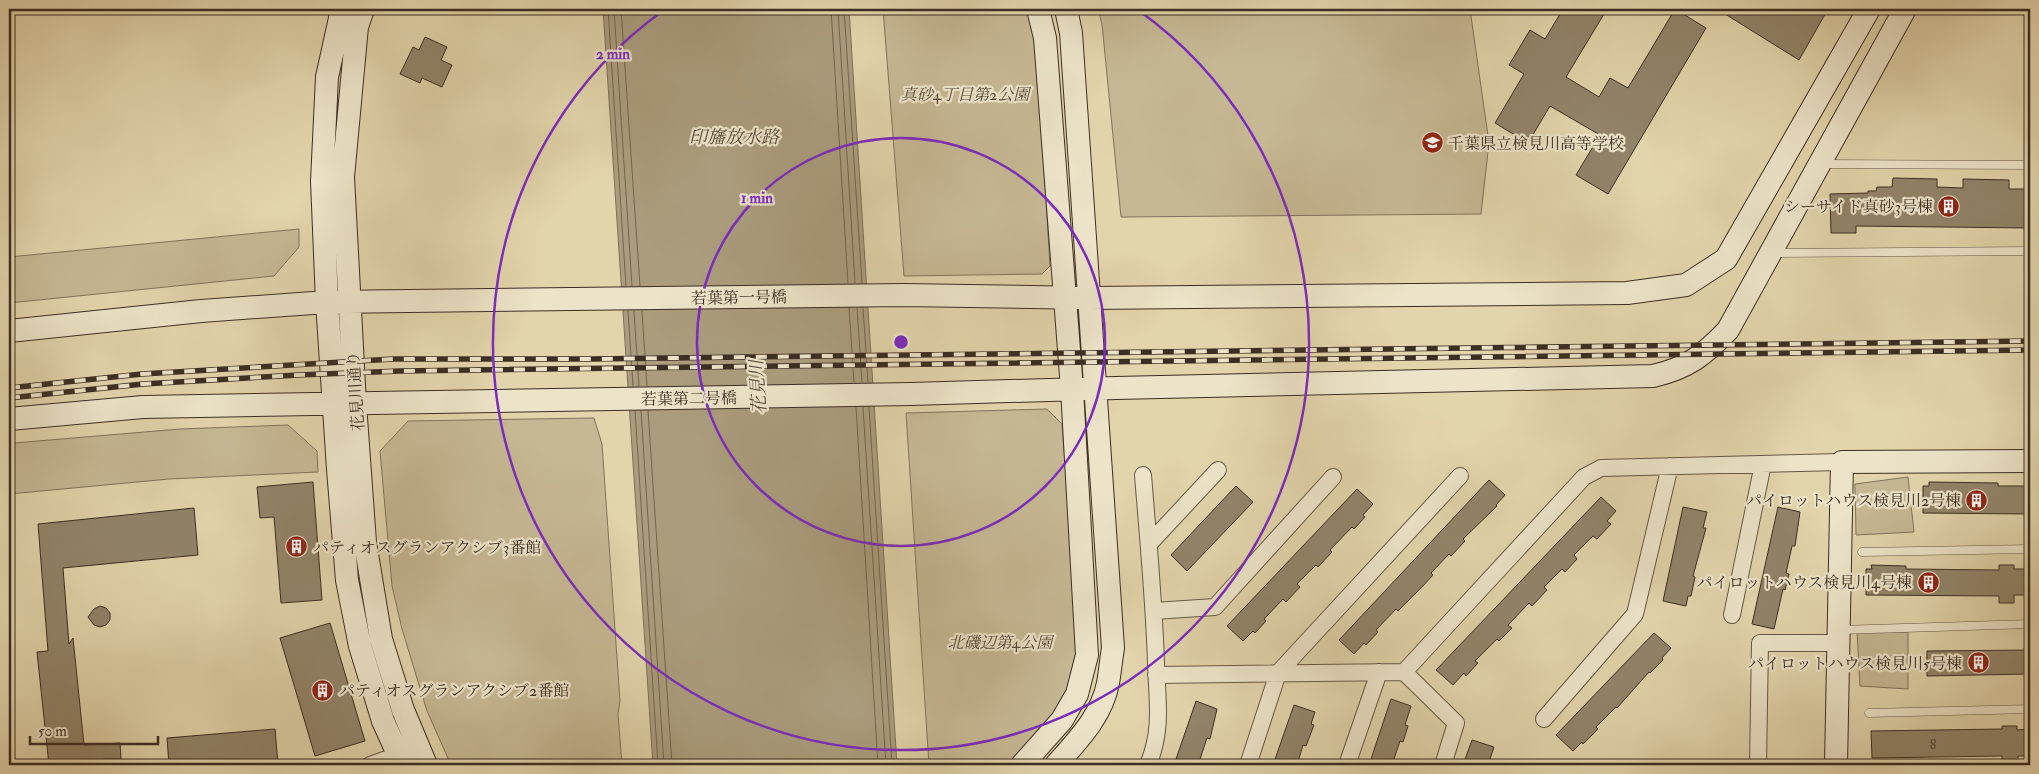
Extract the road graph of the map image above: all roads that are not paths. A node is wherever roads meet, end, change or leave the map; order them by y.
1 (342, 9) edge
2 (362, 9) edge
3 (1038, 9) edge
4 (1066, 9) edge
5 (1869, 9) edge
6 (1905, 9) edge
7 (1820, 164) junction
8 (2030, 165) edge
9 (1771, 252) junction
10 (2030, 252) edge
11 (1065, 297) junction
12 (1089, 298) junction
13 (327, 302) junction
14 (350, 302) junction
15 (9, 331) edge
16 (1096, 388) junction
17 (1072, 389) junction
18 (333, 404) junction
19 (355, 404) junction
20 (9, 419) edge
21 (2030, 461) edge
22 (1842, 462) junction
23 (1763, 464) junction
24 (1670, 466) junction
25 (1218, 470) dead end
26 (1143, 475) dead end
27 (1460, 476) dead end
28 (1333, 477) dead end
29 (1149, 544) junction
30 (2030, 549) edge
31 (1862, 552) dead end
32 (1154, 611) junction
33 (1732, 615) dead end
34 (2030, 624) edge
35 (1838, 637) junction
36 (1379, 672) junction
37 (1404, 672) junction
38 (1278, 673) junction
39 (1156, 675) junction
40 (2030, 709) edge
41 (1869, 713) dead end
42 (1544, 719) dead end
43 (400, 760) edge
44 (370, 765) edge
45 (426, 765) edge
46 (1022, 765) edge
47 (1056, 765) edge
48 (1148, 765) edge
49 (1248, 765) edge
50 (1347, 765) edge
51 (1443, 765) edge
52 (1758, 765) edge
53 (1836, 765) edge

1 - 13 street, 花見川通り
2 - 14 street, 花見川通り
3 - 11 street
4 - 12 street
5 - 12 street, 若葉第一号橋
6 - 7 street, 若葉第二号橋
7 - 8 lane
7 - 9 street, 若葉第二号橋
9 - 10 lane
9 - 16 street, 若葉第二号橋
11 - 12 street, 若葉第一号橋
11 - 14 street, 若葉第一号橋
11 - 17 street
12 - 16 street
13 - 14 street, 若葉第一号橋
13 - 15 street, 若葉第一号橋
13 - 18 street, 花見川通り
14 - 19 street, 花見川通り
16 - 17 street, 若葉第二号橋
16 - 47 street
17 - 19 street, 若葉第二号橋
17 - 46 street
18 - 19 street, 若葉第二号橋
18 - 20 street, 若葉第二号橋
18 - 43 street, 花見川通り
19 - 45 street, 花見川通り
21 - 22 street
22 - 23 street
22 - 35 street
23 - 24 street
23 - 33 street
24 - 37 street
24 - 42 street
25 - 29 street
26 - 29 street
27 - 38 street
28 - 32 street
29 - 32 street
30 - 31 lane
32 - 39 street
34 - 35 lane
35 - 52 street
35 - 53 street
36 - 37 street
36 - 38 street
36 - 50 street
37 - 51 street
38 - 39 street
38 - 49 street
39 - 48 street
40 - 41 lane
43 - 44 street

